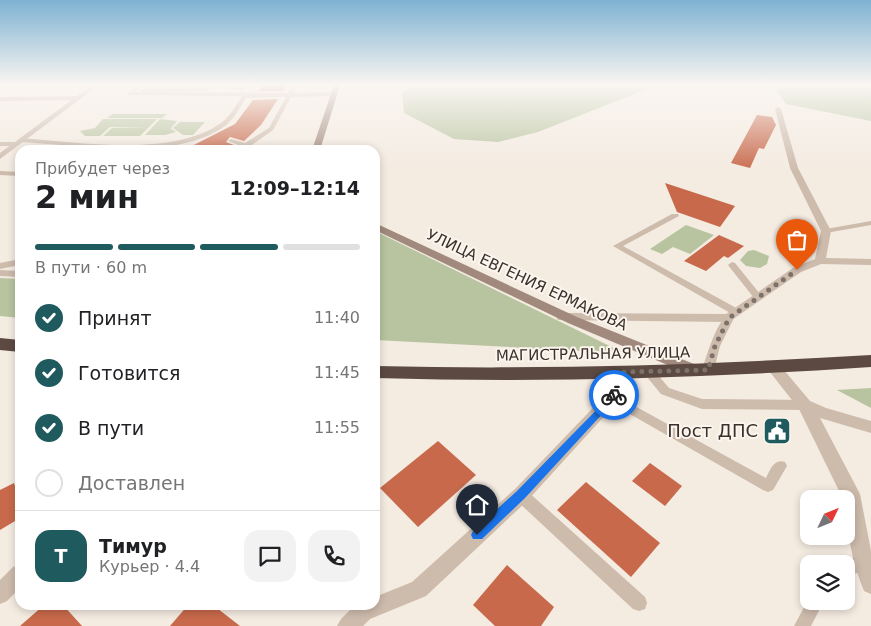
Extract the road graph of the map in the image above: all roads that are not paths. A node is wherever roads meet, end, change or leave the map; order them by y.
1 (57, 114) edge
2 (231, 114) edge
3 (280, 114) edge
4 (328, 114) edge
5 (779, 114) edge
6 (206, 133) junction
7 (216, 136) dead end
8 (231, 141) dead end
9 (19, 142) junction
10 (0, 144) edge
11 (15, 145) edge
12 (15, 145) edge
13 (100, 145) edge
14 (168, 145) edge
15 (244, 145) edge
16 (248, 145) edge
17 (318, 145) edge
18 (0, 157) edge
19 (0, 173) edge
20 (15, 174) edge
21 (675, 216) dead end
22 (871, 223) edge
23 (380, 228) edge
24 (826, 231) junction
25 (820, 261) junction
26 (871, 262) edge
27 (15, 263) edge
28 (732, 265) dead end
29 (0, 266) edge
30 (0, 273) edge
31 (15, 274) edge
32 (757, 296) junction
33 (732, 315) junction
34 (562, 317) junction
35 (0, 344) edge
36 (15, 346) edge
37 (871, 361) edge
38 (773, 367) junction
39 (702, 370) junction
40 (648, 371) junction
41 (380, 372) edge
42 (624, 372) junction
43 (611, 398) junction
44 (805, 405) junction
45 (871, 427) edge
46 (780, 466) dead end
47 (521, 495) junction
48 (864, 565) junction
49 (855, 566) edge
50 (15, 579) edge
51 (871, 584) edge
52 (0, 594) edge
53 (380, 602) edge
54 (639, 603) dead end
55 (360, 610) edge
56 (811, 610) edge
57 (348, 626) edge
58 (802, 626) edge

1 - 9 street
2 - 6 lane
3 - 16 lane
4 - 17 main road
5 - 24 street
6 - 7 lane
6 - 14 lane
8 - 15 lane
9 - 10 lane
9 - 12 street
9 - 13 lane
11 - 18 street
19 - 20 lane
21 - 33 lane
22 - 24 lane
23 - 34 main road, УЛИЦА ЕВГЕНИЯ ЕРМАКОВА
24 - 25 street
25 - 26 street
25 - 32 street
27 - 29 lane
28 - 32 lane
30 - 31 lane
32 - 33 street
33 - 34 street
33 - 39 lane
34 - 39 main road, УЛИЦА ЕВГЕНИЯ ЕРМАКОВА
35 - 36 highway
37 - 38 highway, МАГИСТРАЛЬНАЯ УЛИЦА
38 - 39 highway, МАГИСТРАЛЬНАЯ УЛИЦА
38 - 44 street
39 - 40 highway, МАГИСТРАЛЬНАЯ УЛИЦА
40 - 42 highway, МАГИСТРАЛЬНАЯ УЛИЦА
40 - 44 lane
41 - 42 highway, МАГИСТРАЛЬНАЯ УЛИЦА
42 - 43 street
43 - 46 lane
43 - 47 street
44 - 45 street
44 - 48 street
47 - 53 street
47 - 54 lane
48 - 49 lane
48 - 51 street
50 - 52 street
55 - 57 street
56 - 58 lane

